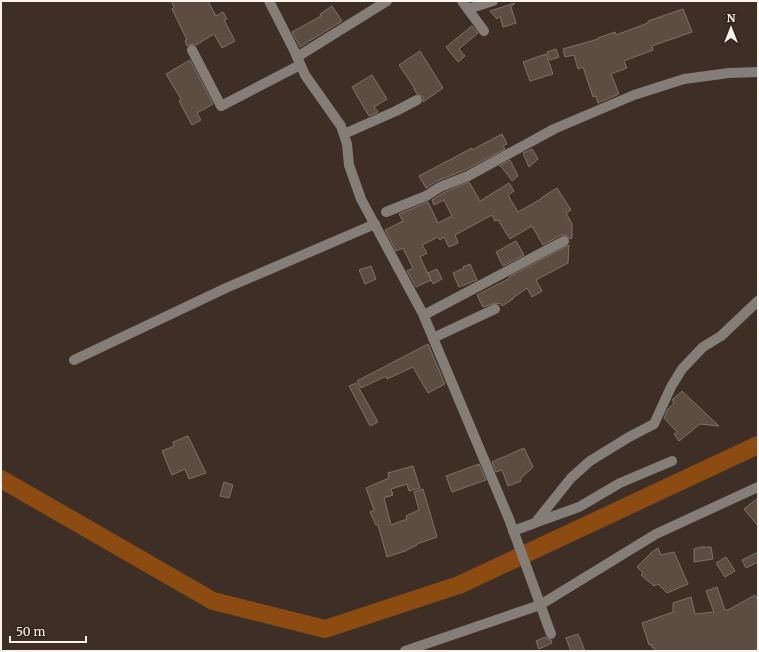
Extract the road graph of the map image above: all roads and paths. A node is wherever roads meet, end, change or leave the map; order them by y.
1 (269, 1) edge
2 (387, 1) edge
3 (493, 1) edge
4 (465, 5) edge
5 (484, 31) dead end
6 (192, 50) dead end
7 (298, 61) junction
8 (758, 72) edge
9 (417, 100) dead end
10 (344, 134) junction
11 (386, 212) dead end
12 (375, 224) junction
13 (564, 241) dead end
14 (758, 301) edge
15 (495, 309) dead end
16 (424, 315) junction
17 (433, 338) junction
18 (74, 360) dead end
19 (672, 462) dead end
20 (758, 487) edge
21 (535, 522) junction
22 (513, 531) junction
23 (540, 604) junction
24 (550, 634) dead end
25 (405, 651) edge

1 - 7 street
2 - 7 street
3 - 4 street
4 - 5 street
6 - 7 street
7 - 10 street
8 - 11 street
9 - 10 street
10 - 12 street
12 - 16 street
12 - 18 street
13 - 16 street
14 - 21 street
15 - 17 street
16 - 17 street
17 - 22 street
19 - 21 street
20 - 23 street
21 - 22 street
22 - 23 street
23 - 24 street
23 - 25 street

